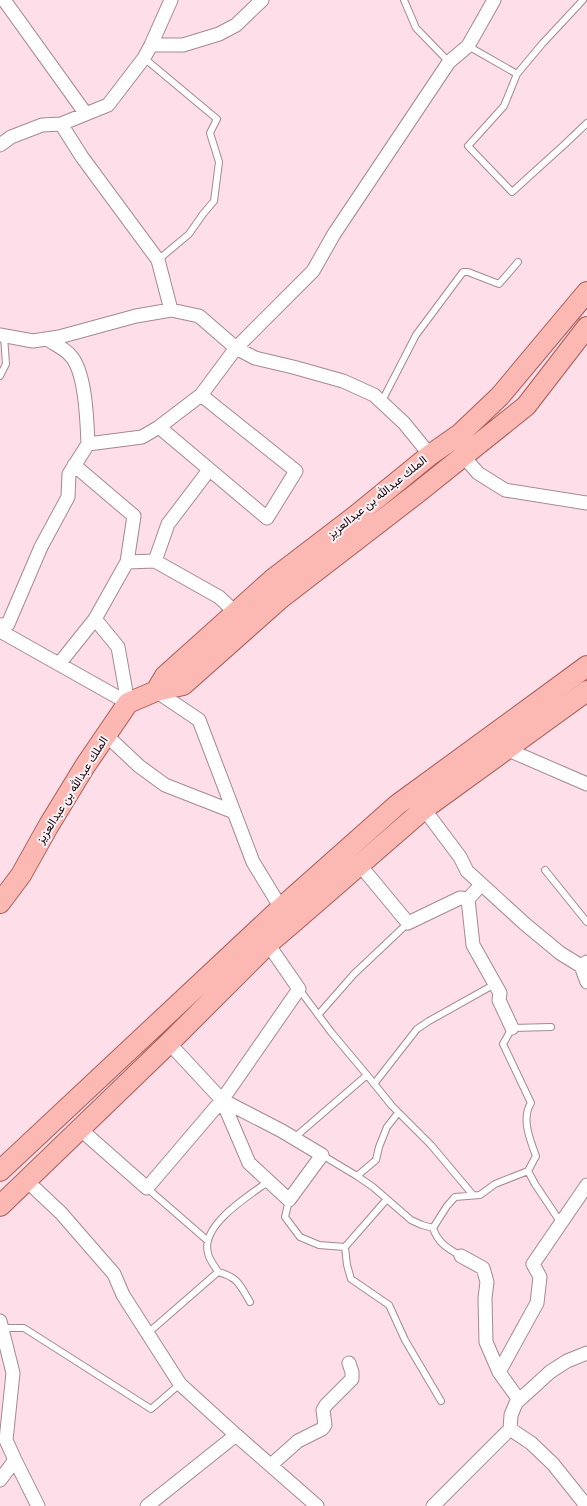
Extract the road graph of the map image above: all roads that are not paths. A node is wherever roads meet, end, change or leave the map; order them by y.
1 (4, 0) edge
2 (171, 0) edge
3 (262, 0) edge
4 (404, 0) edge
5 (494, 0) edge
6 (583, 0) edge
7 (152, 44) junction
8 (468, 46) junction
9 (144, 58) junction
10 (449, 62) junction
11 (517, 74) junction
12 (86, 114) junction
13 (587, 123) edge
14 (61, 124) junction
15 (0, 145) edge
16 (158, 260) junction
17 (518, 262) dead end
18 (587, 292) edge
19 (171, 310) junction
20 (587, 327) edge
21 (2, 336) edge
22 (47, 339) junction
23 (236, 348) junction
24 (0, 376) edge
25 (201, 395) junction
26 (382, 401) junction
27 (159, 428) junction
28 (88, 444) junction
29 (430, 455) junction
30 (463, 456) junction
31 (74, 465) junction
32 (209, 470) junction
33 (587, 503) edge
34 (155, 561) junction
35 (127, 562) junction
36 (236, 612) junction
37 (95, 619) junction
38 (0, 625) edge
39 (0, 631) edge
40 (59, 664) junction
41 (587, 666) edge
42 (156, 691) junction
43 (587, 691) edge
44 (128, 703) junction
45 (106, 735) junction
46 (506, 749) junction
47 (587, 784) edge
48 (424, 810) junction
49 (234, 812) junction
50 (359, 864) junction
51 (545, 870) dead end
52 (481, 885) junction
53 (468, 900) junction
54 (0, 903) edge
55 (288, 914) junction
56 (587, 922) edge
57 (408, 923) junction
58 (268, 944) junction
59 (584, 964) edge
60 (587, 982) edge
61 (495, 984) junction
62 (299, 989) junction
63 (318, 1015) junction
64 (551, 1027) dead end
65 (512, 1028) junction
66 (169, 1043) junction
67 (367, 1075) junction
68 (374, 1084) junction
69 (222, 1100) junction
70 (398, 1113) junction
71 (80, 1129) junction
72 (294, 1138) junction
73 (322, 1155) junction
74 (0, 1171) edge
75 (528, 1171) junction
76 (357, 1176) junction
77 (27, 1181) junction
78 (269, 1181) junction
79 (587, 1185) edge
80 (147, 1188) junction
81 (473, 1195) junction
82 (387, 1199) junction
83 (289, 1200) junction
84 (0, 1206) edge
85 (562, 1223) junction
86 (433, 1228) junction
87 (208, 1241) junction
88 (345, 1247) junction
89 (461, 1256) joint
90 (218, 1272) junction
91 (250, 1302) dead end
92 (1, 1325) edge
93 (148, 1333) junction
94 (587, 1353) edge
95 (348, 1363) dead end
96 (499, 1372) junction
97 (180, 1384) junction
98 (519, 1400) junction
99 (441, 1401) dead end
100 (510, 1429) junction
101 (236, 1435) junction
102 (15, 1460) junction
103 (271, 1465) junction
104 (0, 1480) edge
105 (38, 1506) edge
106 (147, 1506) edge
107 (317, 1506) edge
108 (432, 1506) edge
109 (585, 1506) edge

1 - 12 street
2 - 7 street
3 - 7 street
4 - 10 lane
5 - 8 street
6 - 11 lane
7 - 9 street
8 - 10 street
8 - 11 lane
9 - 12 street
9 - 16 lane
10 - 23 street
11 - 13 lane
12 - 14 street
14 - 15 street
14 - 16 street
16 - 19 street
17 - 26 lane
18 - 29 main road, الملك عبدالله بن عبدالعزيز
19 - 22 street
19 - 23 street
20 - 30 main road, الملك عبدالله بن عبدالعزيز
21 - 22 street
21 - 24 lane
22 - 28 street
23 - 25 street
23 - 26 street
25 - 27 street
25 - 32 street
26 - 29 street
27 - 28 street
27 - 32 street
28 - 31 street
29 - 36 main road, الملك عبدالله بن عبدالعزيز
30 - 33 street
30 - 42 main road, الملك عبدالله بن عبدالعزيز
31 - 35 street
31 - 38 street
32 - 34 street
34 - 35 street
34 - 36 street
35 - 37 street
36 - 42 main road, الملك عبدالله بن عبدالعزيز
37 - 40 street
37 - 44 street
39 - 40 street
40 - 44 street
41 - 55 main road
42 - 44 main road, الملك عبدالله بن عبدالعزيز
42 - 49 street
43 - 46 main road
44 - 45 main road, الملك عبدالله بن عبدالعزيز
45 - 49 street
45 - 54 main road, الملك عبدالله بن عبدالعزيز
46 - 47 street
46 - 48 main road
48 - 50 main road
48 - 52 street
49 - 55 street
50 - 55 main road
50 - 57 street
51 - 56 lane
52 - 53 street
52 - 59 street
53 - 57 street
53 - 61 street
55 - 58 main road
55 - 74 main road
57 - 63 lane
58 - 62 street
58 - 66 main road
59 - 60 street
61 - 65 street
61 - 68 lane
62 - 63 lane
62 - 69 street
63 - 67 lane
64 - 65 lane
65 - 75 lane
66 - 69 street
66 - 71 main road
67 - 68 lane
67 - 72 lane
68 - 70 lane
69 - 72 street
69 - 78 street
69 - 80 street
70 - 76 lane
70 - 81 lane
71 - 77 main road
71 - 80 street
72 - 73 street
73 - 76 lane
73 - 83 street
75 - 81 lane
75 - 85 lane
76 - 82 lane
77 - 84 main road
77 - 93 street
78 - 83 street
78 - 87 lane
79 - 85 street
80 - 87 lane
81 - 86 lane
82 - 86 lane
82 - 88 lane
83 - 88 lane
85 - 96 street
86 - 89 lane
87 - 90 lane
88 - 99 lane
89 - 96 street
90 - 91 lane
90 - 93 lane
92 - 97 lane
92 - 102 street
93 - 97 street
94 - 98 street
95 - 103 street
96 - 98 street
97 - 101 street
98 - 100 street
100 - 108 street
100 - 109 street
101 - 103 street
101 - 106 street
102 - 104 street
102 - 105 street
103 - 107 street

